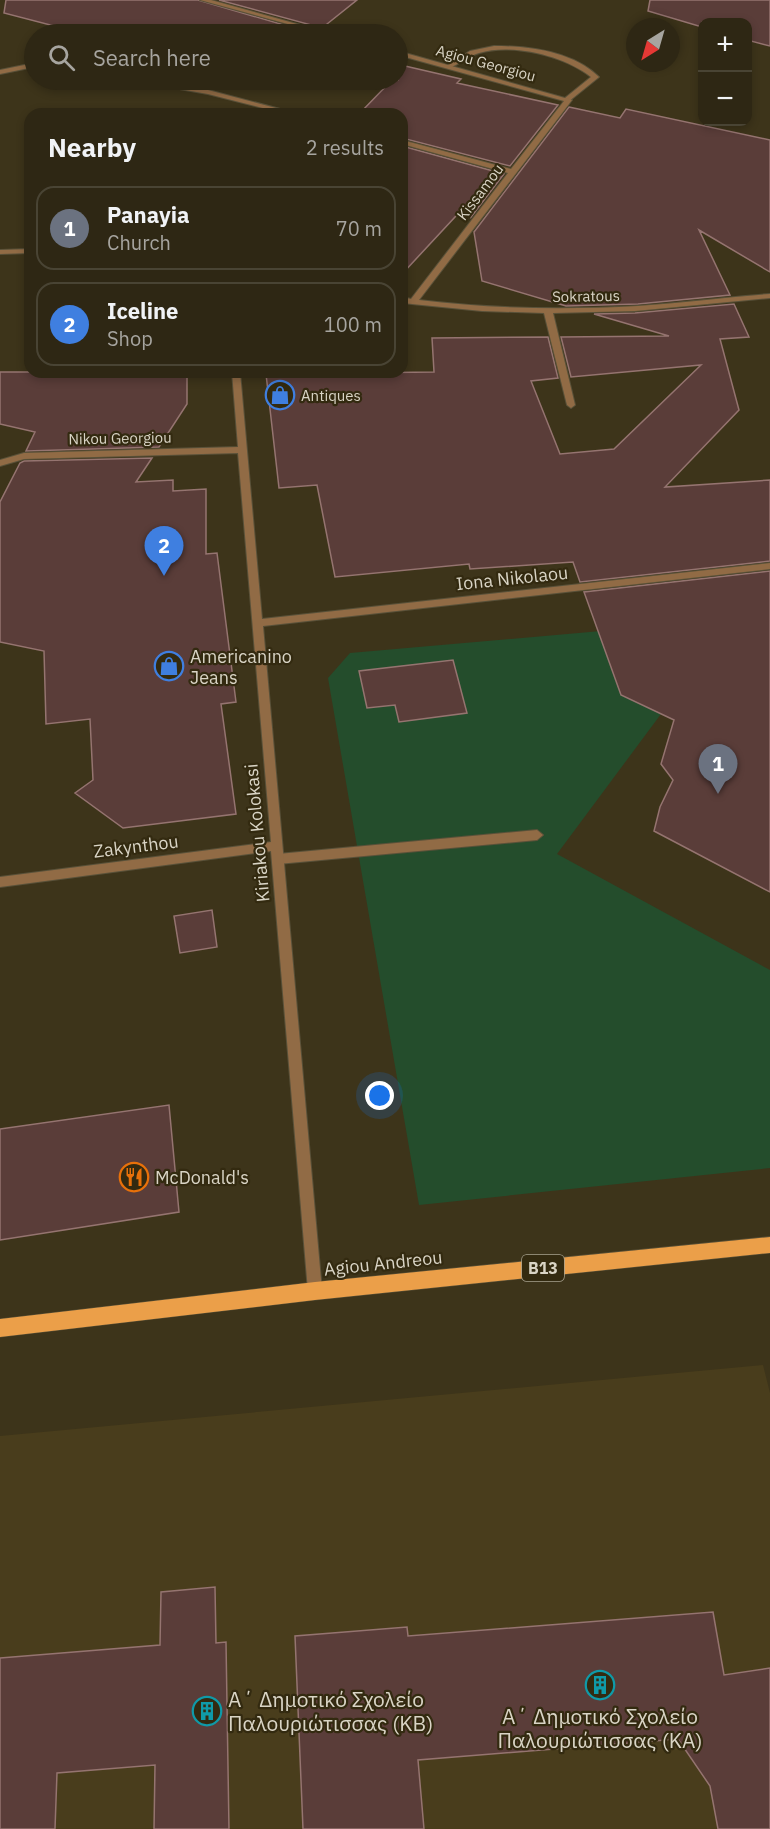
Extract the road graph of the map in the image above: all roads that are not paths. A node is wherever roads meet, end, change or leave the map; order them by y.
1 (203, 0) edge
2 (293, 24) edge
3 (408, 56) edge
4 (24, 67) edge
5 (448, 67) junction
6 (0, 72) edge
7 (195, 90) edge
8 (568, 100) junction
9 (271, 108) edge
10 (408, 144) edge
11 (512, 172) junction
12 (24, 251) edge
13 (0, 252) edge
14 (770, 296) edge
15 (408, 300) edge
16 (414, 301) junction
17 (548, 310) junction
18 (236, 378) edge
19 (571, 405) dead end
20 (242, 450) junction
21 (0, 463) edge
22 (770, 566) edge
23 (257, 623) junction
24 (537, 835) dead end
25 (277, 846) junction
26 (278, 859) junction
27 (0, 882) edge
28 (770, 1245) edge
29 (315, 1291) junction
30 (0, 1328) edge

1 - 2 street
3 - 5 street, Agiou Georgiou
4 - 6 street
5 - 8 street, Agiou Georgiou
5 - 8 street, Kissamou
7 - 9 street
8 - 11 street, Kissamou
10 - 11 street
11 - 16 street, Kissamou
12 - 13 street
14 - 17 street, Sokratous
15 - 16 street, Sokratous
16 - 17 street, Sokratous
17 - 19 street
18 - 20 street, Kiriakou Kolokasi
20 - 21 street, Nikou Georgiou
20 - 23 street, Kiriakou Kolokasi
22 - 23 street, Iona Nikolaou
23 - 25 street, Kiriakou Kolokasi
24 - 26 street
25 - 26 street, Kiriakou Kolokasi
25 - 27 street, Zakynthou
26 - 29 street, Kiriakou Kolokasi
28 - 29 main road, Agiou Andreou / B13
29 - 30 main road, Agiou Andreou / B13

